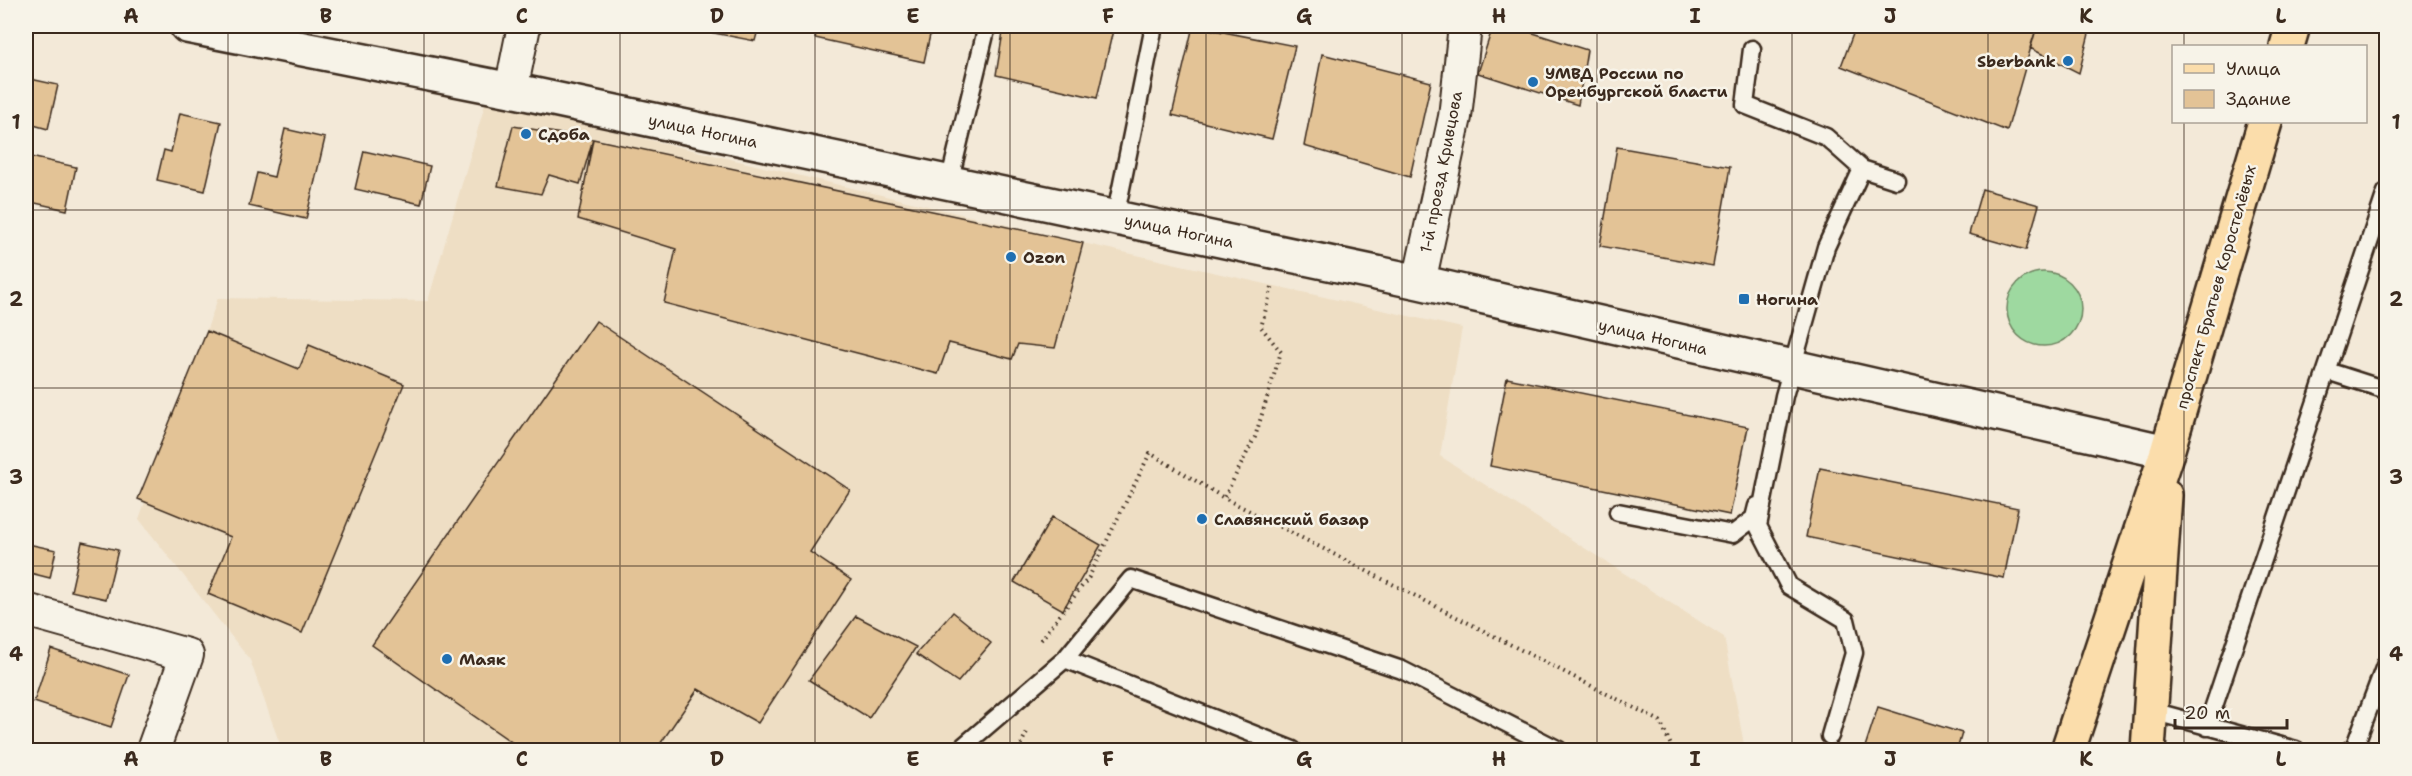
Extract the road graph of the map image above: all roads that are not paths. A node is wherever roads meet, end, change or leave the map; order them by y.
1 (187, 26) edge
2 (524, 26) edge
3 (987, 26) edge
4 (1154, 26) edge
5 (1465, 26) edge
6 (2293, 26) edge
7 (2287, 45) edge
8 (1752, 49) dead end
9 (511, 90) junction
10 (2265, 123) edge
11 (1862, 169) junction
12 (1896, 180) dead end
13 (949, 183) junction
14 (2386, 192) edge
15 (1115, 218) junction
16 (1419, 282) junction
17 (2327, 371) junction
18 (1789, 382) junction
19 (2386, 390) edge
20 (2167, 452) junction
21 (1618, 512) dead end
22 (26, 610) edge
23 (1065, 659) junction
24 (2386, 663) edge
25 (2152, 711) junction
26 (2207, 727) junction
27 (1830, 736) dead end
28 (153, 750) edge
29 (959, 750) edge
30 (1293, 750) edge
31 (1559, 750) edge
32 (2068, 750) edge
33 (2148, 750) edge
34 (2296, 750) edge
35 (2349, 750) edge

1 - 9 street, улица Ногина
2 - 9 street
3 - 13 lane
4 - 15 lane
5 - 16 street, 1-й проезд Кривцова
6 - 7 main road
8 - 11 lane
9 - 13 street, улица Ногина
10 - 20 main road, проспект Братьев Коростелёвых
11 - 12 lane
11 - 18 lane
13 - 15 street, улица Ногина
14 - 17 lane
15 - 16 street, улица Ногина
16 - 18 street, улица Ногина
17 - 19 lane
17 - 26 lane
18 - 20 street, улица Ногина
18 - 21 lane
18 - 27 lane
20 - 25 main road, проспект Братьев Коростелёвых
20 - 32 main road, проспект Братьев Коростелёвых
22 - 28 street
23 - 29 lane
23 - 30 lane
23 - 31 lane
24 - 35 lane
25 - 26 lane
25 - 33 main road, проспект Братьев Коростелёвых
26 - 34 lane

